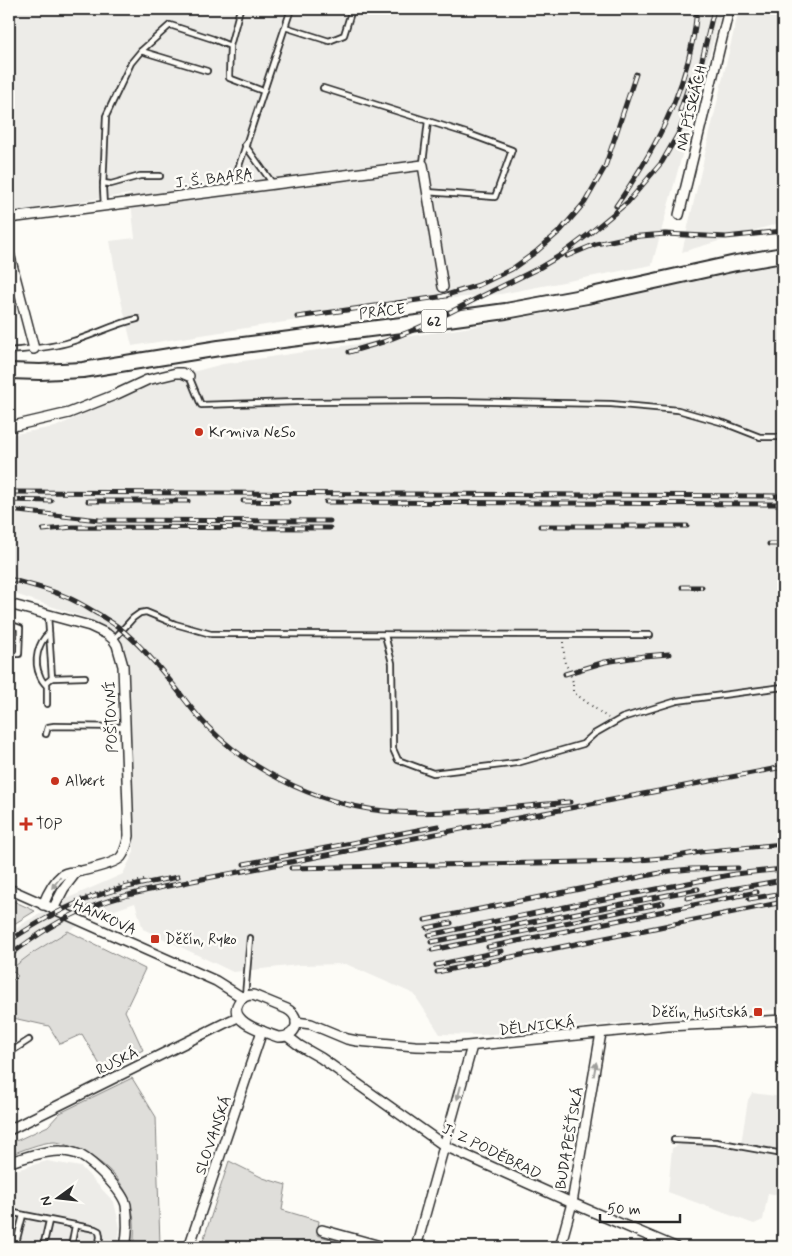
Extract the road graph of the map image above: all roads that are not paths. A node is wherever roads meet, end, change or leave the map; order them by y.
1 (240, 9) edge
2 (291, 9) edge
3 (352, 9) edge
4 (729, 9) edge
5 (285, 27) junction
6 (230, 46) junction
7 (142, 51) junction
8 (207, 71) dead end
9 (323, 88) dead end
10 (263, 91) junction
11 (428, 121) junction
12 (246, 145) junction
13 (423, 164) junction
14 (160, 176) dead end
15 (103, 183) junction
16 (274, 185) junction
17 (231, 190) junction
18 (427, 192) junction
19 (104, 206) junction
20 (679, 214) dead end
21 (9, 218) edge
22 (9, 253) edge
23 (783, 255) edge
24 (443, 287) dead end
25 (136, 319) dead end
26 (34, 349) junction
27 (9, 351) edge
28 (9, 363) edge
29 (83, 370) junction
30 (9, 371) edge
31 (40, 372) junction
32 (189, 376) joint
33 (9, 380) edge
34 (9, 427) edge
35 (783, 437) edge
36 (9, 604) edge
37 (48, 615) junction
38 (9, 624) edge
39 (49, 633) junction
40 (385, 635) junction
41 (650, 635) dead end
42 (113, 639) junction
43 (9, 654) edge
44 (85, 677) dead end
45 (52, 678) junction
46 (47, 686) junction
47 (783, 687) edge
48 (47, 704) dead end
49 (125, 727) junction
50 (46, 734) dead end
51 (77, 872) junction
52 (9, 889) edge
53 (43, 905) junction
54 (53, 909) junction
55 (250, 938) dead end
56 (244, 997) junction
57 (238, 1018) junction
58 (783, 1020) edge
59 (296, 1022) junction
60 (262, 1031) junction
61 (601, 1033) junction
62 (287, 1036) junction
63 (29, 1040) dead end
64 (472, 1046) junction
65 (9, 1054) edge
66 (9, 1130) edge
67 (674, 1140) dead end
68 (445, 1146) junction
69 (783, 1154) edge
70 (9, 1162) edge
71 (572, 1203) junction
72 (9, 1212) edge
73 (23, 1215) junction
74 (49, 1221) junction
75 (76, 1226) junction
76 (322, 1230) dead end
77 (15, 1247) edge
78 (43, 1247) edge
79 (71, 1247) edge
80 (98, 1247) edge
81 (125, 1247) edge
82 (189, 1247) edge
83 (384, 1247) edge
84 (416, 1247) edge
85 (560, 1247) edge
86 (675, 1247) edge

1 - 6 lane
2 - 5 lane
3 - 5 lane
4 - 20 street, NA PÍSKÁCH
5 - 10 lane
6 - 7 lane
6 - 10 lane
7 - 8 lane
7 - 15 lane
9 - 11 lane
10 - 12 lane
11 - 13 lane
11 - 18 lane
12 - 16 lane
12 - 17 lane
13 - 16 street, J. Š. BAARA
13 - 18 street
14 - 15 lane
15 - 19 lane
16 - 17 street, J. Š. BAARA
17 - 19 street, J. Š. BAARA
18 - 24 street
19 - 21 street, J. Š. BAARA
22 - 26 street
23 - 29 main road, PRÁCE / 62
25 - 26 lane
26 - 27 lane
28 - 31 main road
29 - 31 main road, PRÁCE / 62
29 - 33 main road
30 - 31 main road, 62
32 - 34 street
32 - 35 lane
36 - 37 street
37 - 39 lane
37 - 42 street
38 - 43 lane
39 - 45 lane
39 - 46 lane
40 - 41 lane
40 - 42 lane
40 - 47 lane
42 - 49 street, POŠTOVNÍ
44 - 45 lane
45 - 46 lane
46 - 48 lane
49 - 50 lane
49 - 51 street, POŠTOVNÍ
51 -> 53 street, POŠTOVNÍ
51 - 54 street
52 - 53 street, HANKOVA
53 - 54 street, HANKOVA
54 - 56 street, HANKOVA
55 - 56 lane
56 - 57 street
56 - 59 street
57 - 60 street
57 - 66 street, RUSKÁ
58 - 61 street, DĚLNICKÁ
59 - 62 street
59 - 64 street, DĚLNICKÁ
60 - 62 street
60 - 82 street, SLOVANSKÁ
61 - 64 street, DĚLNICKÁ
71 -> 61 street, BUDAPEŠŤSKÁ
62 - 68 street, J. Z PODĚBRAD
63 - 65 lane
64 -> 68 street
67 - 69 lane
68 - 71 street, J. Z PODĚBRAD
68 - 84 street
70 - 81 street
71 - 85 street, BUDAPEŠŤSKÁ
71 - 86 street, J. Z PODĚBRAD
72 - 73 lane
73 - 74 lane
73 - 77 lane
74 - 75 lane
74 - 78 lane
75 - 79 lane
75 - 80 lane
76 - 83 street

